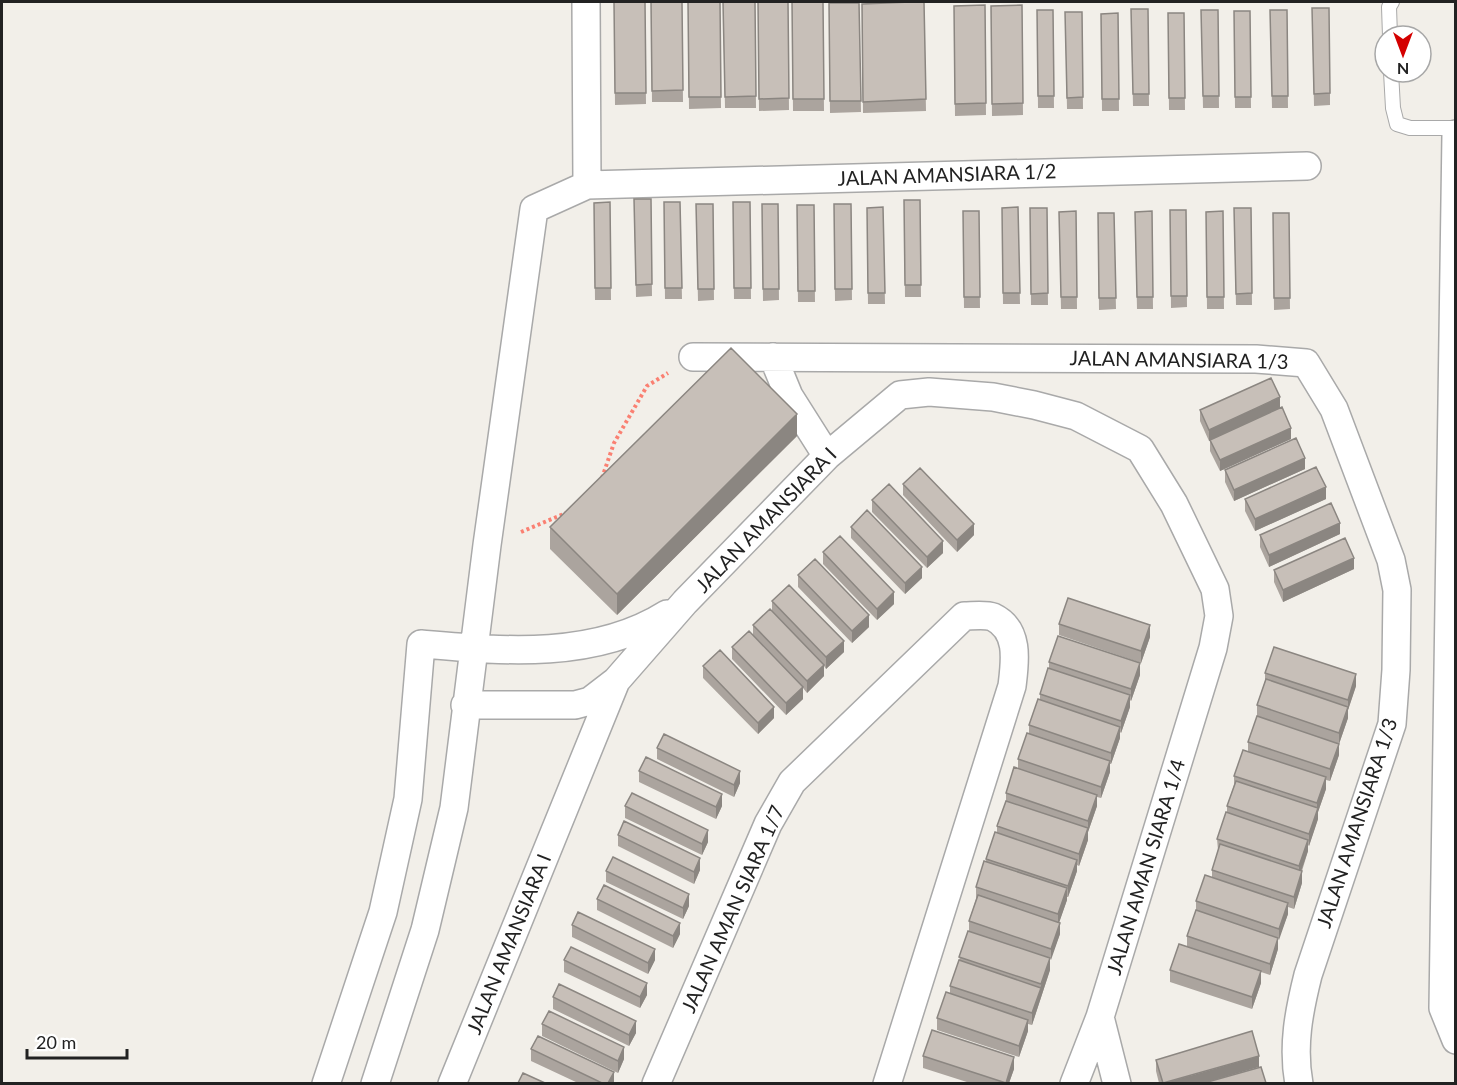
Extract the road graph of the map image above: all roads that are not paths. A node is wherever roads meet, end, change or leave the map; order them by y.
1 (586, 2) edge
2 (1392, 2) edge
3 (1390, 24) edge
4 (1392, 84) edge
5 (1455, 128) edge
6 (1455, 134) edge
7 (1307, 166) dead end
8 (587, 185) junction
9 (693, 357) road end
10 (773, 357) junction
11 (827, 456) junction
12 (685, 602) junction
13 (474, 648) junction
14 (1213, 648) joint
15 (616, 681) junction
16 (465, 705) junction
17 (1100, 1017) junction
18 (1455, 1041) edge
19 (326, 1083) edge
20 (375, 1083) edge
21 (452, 1083) edge
22 (656, 1083) edge
23 (887, 1083) edge
24 (1074, 1083) edge
25 (1117, 1083) edge
26 (1299, 1083) edge

1 - 8 street
2 - 3 lane
4 - 5 lane
6 - 18 street
7 - 8 street, JALAN AMANSIARA 1/2
8 - 13 street
9 - 10 street, JALAN AMANSIARA 1/3
10 - 11 street
10 - 26 street, JALAN AMANSIARA 1/3
11 - 12 street, JALAN AMANSIARA I
11 - 14 street, JALAN AMANSIARA I
12 - 13 street
12 - 15 street, JALAN AMANSIARA I
13 - 16 street
13 - 19 street
14 - 17 street, JALAN AMAN SIARA 1/4
15 - 16 street
15 - 21 street, JALAN AMANSIARA I
16 - 20 street
17 - 24 street, JALAN AMAN SIARA 1/4
17 - 25 street
22 - 23 street, JALAN AMAN SIARA 1/7

